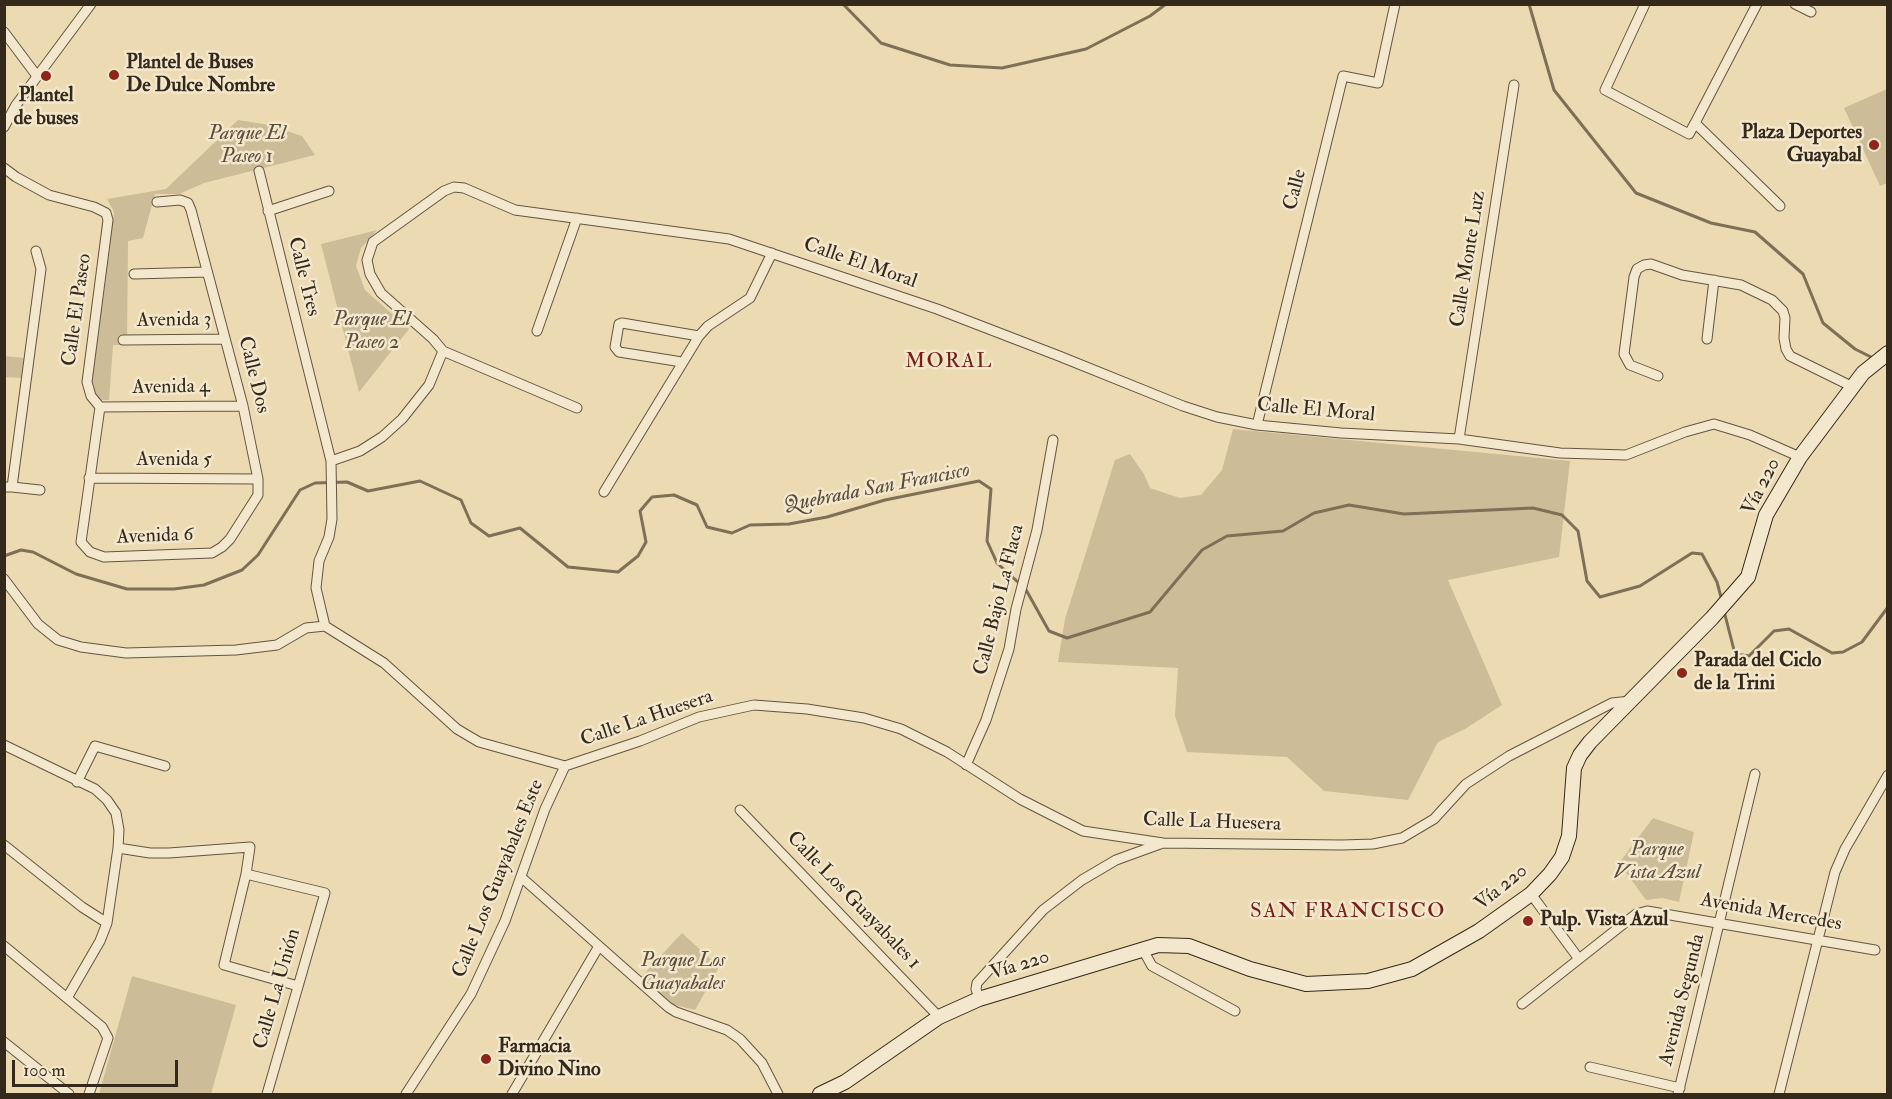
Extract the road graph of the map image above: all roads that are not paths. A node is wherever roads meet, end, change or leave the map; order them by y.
1 (91, 4) edge
2 (1395, 4) edge
3 (1645, 4) edge
4 (1758, 4) edge
5 (1795, 4) edge
6 (1811, 12) dead end
7 (4, 32) edge
8 (38, 76) junction
9 (1514, 85) dead end
10 (1695, 123) junction
11 (4, 127) edge
12 (4, 168) edge
13 (258, 171) dead end
14 (329, 191) dead end
15 (157, 202) dead end
16 (1780, 206) dead end
17 (268, 210) junction
18 (577, 218) junction
19 (36, 251) dead end
20 (772, 254) junction
21 (207, 272) junction
22 (134, 274) dead end
23 (1714, 280) junction
24 (537, 331) dead end
25 (699, 336) junction
26 (225, 339) junction
27 (1707, 339) dead end
28 (123, 340) dead end
29 (443, 351) junction
30 (1886, 354) edge
31 (682, 362) junction
32 (1658, 376) dead end
33 (1853, 387) junction
34 (243, 405) junction
35 (100, 407) junction
36 (577, 408) dead end
37 (1257, 425) junction
38 (1459, 439) junction
39 (1053, 440) dead end
40 (1800, 457) junction
41 (331, 461) junction
42 (89, 478) junction
43 (258, 479) junction
44 (8, 487) edge
45 (40, 490) dead end
46 (604, 492) dead end
47 (222, 548) joint
48 (4, 579) edge
49 (325, 626) junction
50 (1630, 701) junction
51 (4, 746) edge
52 (966, 765) junction
53 (165, 766) dead end
54 (565, 766) junction
55 (1755, 774) dead end
56 (1887, 775) edge
57 (77, 782) junction
58 (740, 810) dead end
59 (1163, 843) junction
60 (4, 844) edge
61 (118, 848) junction
62 (246, 874) junction
63 (520, 877) junction
64 (1531, 894) junction
65 (1720, 922) junction
66 (107, 924) junction
67 (1819, 940) junction
68 (4, 946) edge
69 (599, 946) junction
70 (1143, 950) junction
71 (1875, 950) dead end
72 (1578, 959) junction
73 (298, 986) junction
74 (67, 998) junction
75 (979, 999) junction
76 (1522, 1004) dead end
77 (1235, 1011) dead end
78 (939, 1017) junction
79 (4, 1042) edge
80 (1590, 1067) dead end
81 (1679, 1091) edge
82 (69, 1095) edge
83 (89, 1095) edge
84 (267, 1095) edge
85 (406, 1095) edge
86 (512, 1095) edge
87 (778, 1095) edge
88 (820, 1095) edge
89 (1779, 1095) edge

1 - 8 street
2 - 37 street, Calle
3 - 10 street
4 - 10 street
5 - 6 street
7 - 8 street
8 - 11 street
9 - 38 street, Calle Monte Luz
10 - 16 street
12 - 35 street, Calle El Paseo
13 - 17 street, Calle Tres
14 - 17 street
15 - 21 street, Calle Dos
17 - 41 street, Calle Tres
18 - 20 street, Calle El Moral
18 - 24 street
18 - 29 street, Calle El Moral
19 - 44 street
20 - 25 street
20 - 37 street, Calle El Moral
21 - 22 street
21 - 26 street, Calle Dos
23 - 27 street
23 - 32 street
23 - 33 street
25 - 31 street
25 - 31 street
26 - 28 street, Avenida 3
26 - 34 street, Calle Dos
29 - 36 street
29 - 41 street
30 - 33 main road, Vía 220
31 - 46 street
33 - 40 main road, Vía 220
34 - 35 street, Avenida 4
34 - 43 street, Calle Dos
35 - 42 street
37 - 38 street, Calle El Moral
38 - 40 street, Calle El Moral
39 - 52 street, Calle Bajo La Flaca
40 - 50 main road, Vía 220
41 - 49 street
42 - 43 street, Avenida 5
42 - 47 street, Avenida 6
43 - 47 street, Calle Dos
44 - 45 street
48 - 49 street
49 - 54 street, Calle La Huesera
50 - 59 street, Calle La Huesera
50 - 64 main road, Vía 220
51 - 57 street
52 - 54 street, Calle La Huesera
52 - 59 street, Calle La Huesera
53 - 57 street
54 - 63 street, Calle Los Guayabales Este
55 - 65 street, Avenida Segunda
56 - 67 street
57 - 61 street
58 - 78 street, Calle Los Guayabales 1
59 - 75 street
60 - 66 street
61 - 62 street
61 - 66 street
62 - 73 street
62 - 73 street, Calle La Unión
63 - 69 street
63 - 85 street, Calle Los Guayabales Este
64 - 70 main road, Vía 220
64 - 72 street
65 - 67 street, Avenida Mercedes
65 - 72 street, Avenida Mercedes
65 - 81 street, Avenida Segunda
66 - 74 street
67 - 71 street, Avenida Mercedes
67 - 89 street
68 - 74 street
69 - 86 street
69 - 87 street
70 - 75 main road, Vía 220
70 - 77 street
72 - 76 street, Avenida Mercedes
73 - 84 street, Calle La Unión
74 - 83 street
75 - 78 main road, Vía 220
78 - 88 main road, Vía 220
79 - 82 street
80 - 81 street

